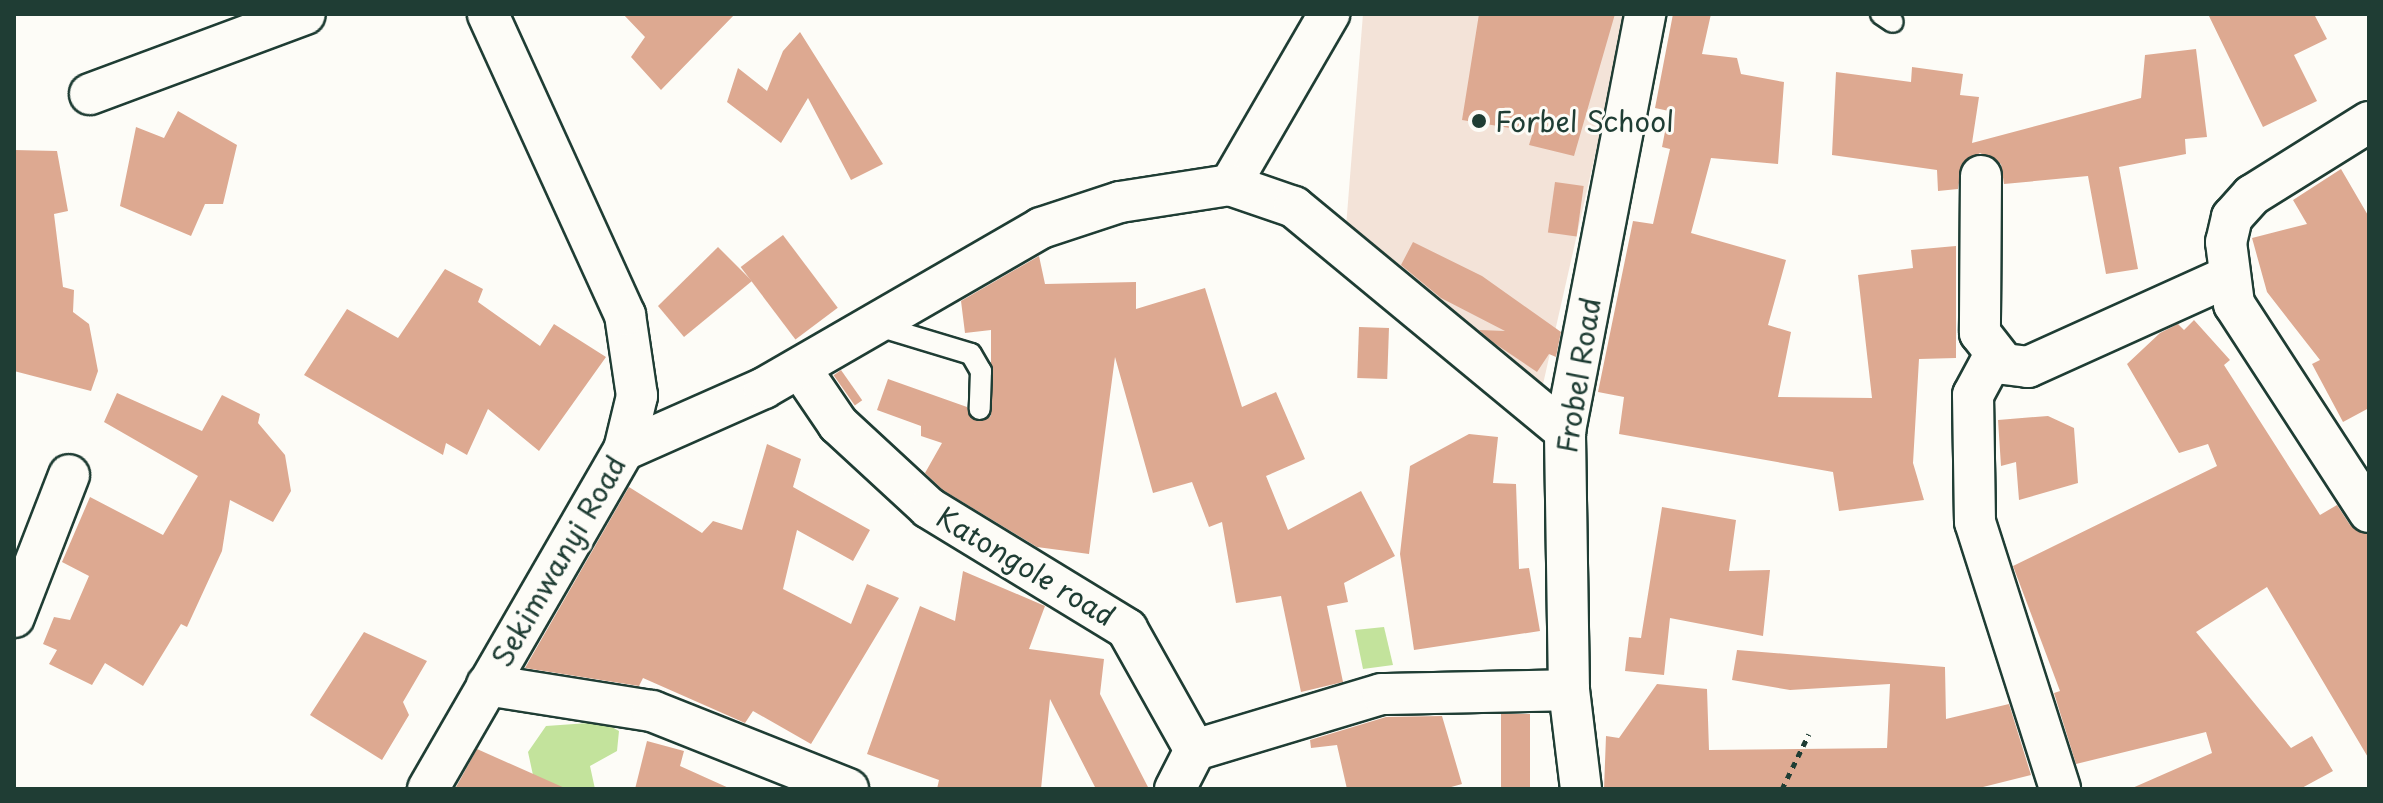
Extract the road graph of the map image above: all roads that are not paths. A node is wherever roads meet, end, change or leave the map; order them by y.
1 (305, 14) edge
2 (488, 14) edge
3 (1329, 14) edge
4 (1645, 14) edge
5 (90, 94) dead end
6 (2369, 122) edge
7 (1981, 176) dead end
8 (1230, 185) junction
9 (2227, 277) junction
10 (871, 324) junction
11 (1994, 356) junction
12 (800, 368) junction
13 (980, 409) dead end
14 (1565, 431) junction
15 (624, 450) junction
16 (69, 475) dead end
17 (2369, 512) edge
18 (14, 617) edge
19 (487, 685) junction
20 (1569, 690) junction
21 (1195, 750) junction
22 (428, 789) edge
23 (848, 789) edge
24 (1175, 789) edge
25 (1581, 789) edge
26 (2060, 789) edge

1 - 5 street
2 - 15 street, Sekimwanyi Road
3 - 8 street
4 - 14 street, Frobel Road
6 - 9 street
7 - 11 street
8 - 10 street
8 - 14 street
9 - 11 street
9 - 17 street
10 - 12 street
10 - 13 lane
11 - 26 street
12 - 15 street
12 - 21 street, Katongole road
14 - 20 street, Frobel Road
15 - 19 street, Sekimwanyi Road
16 - 18 street
19 - 22 street, Sekimwanyi Road
19 - 23 street
20 - 21 street
20 - 25 street, Frobel Road
21 - 24 street

